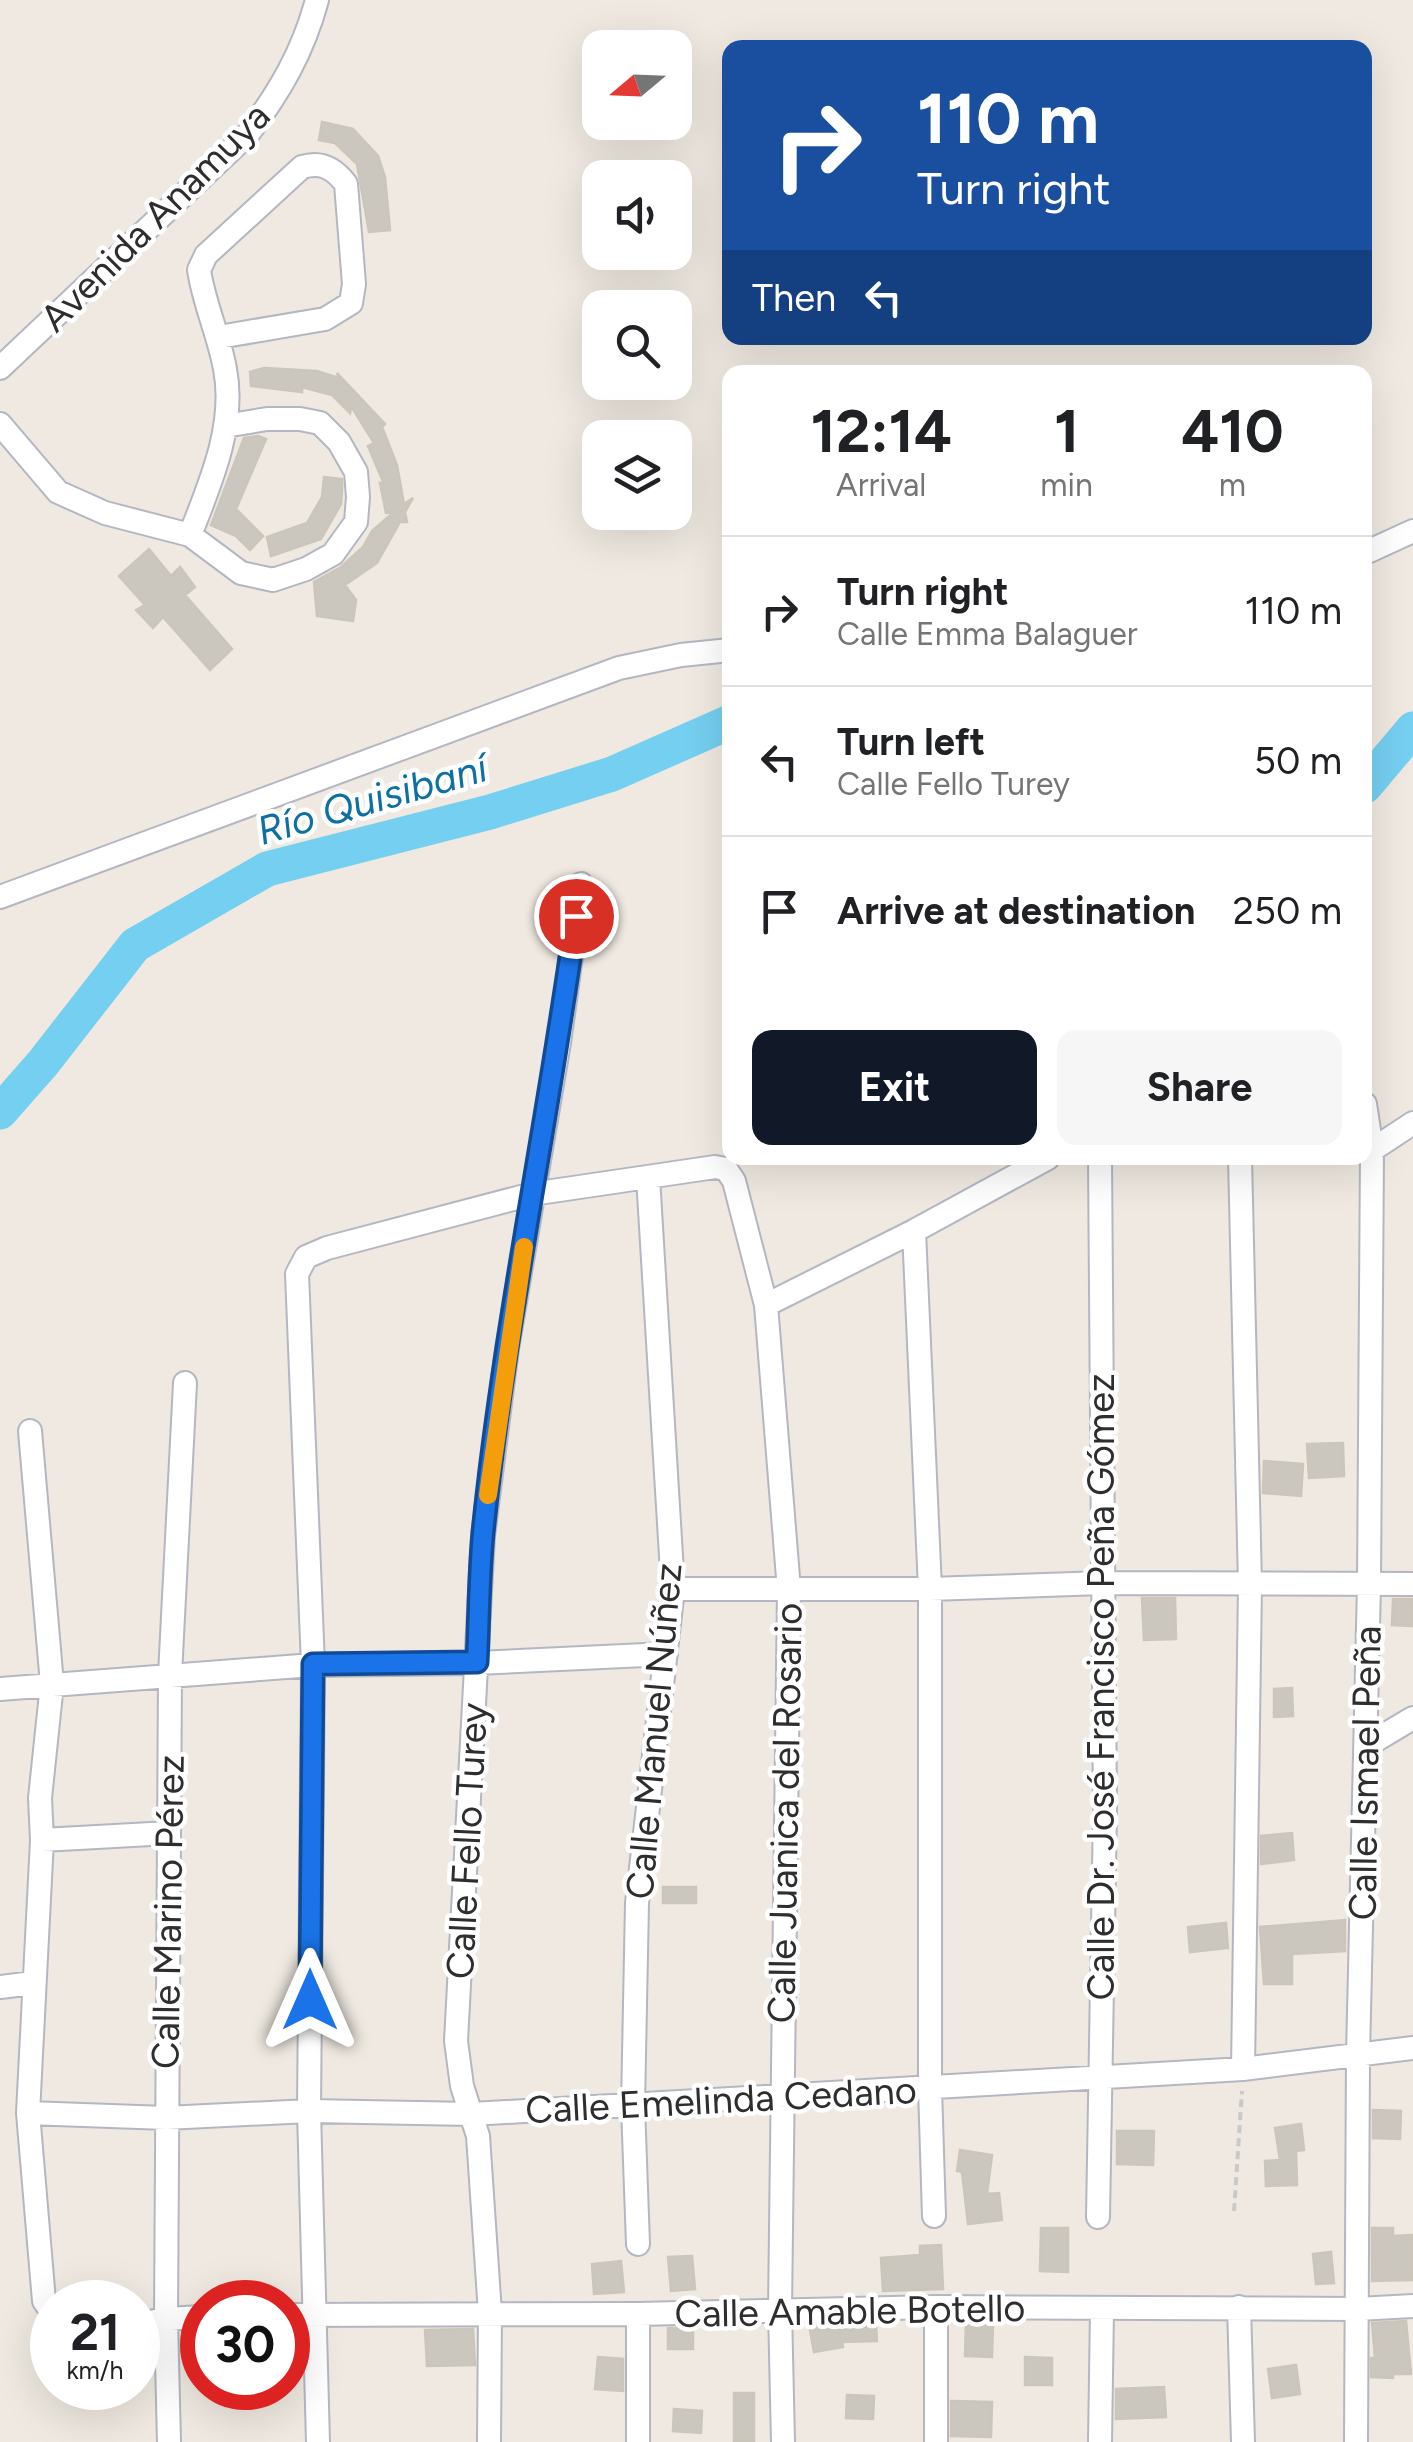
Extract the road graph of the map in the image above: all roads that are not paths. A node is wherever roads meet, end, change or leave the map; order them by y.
1 (317, 0) edge
2 (218, 337) junction
3 (0, 368) edge
4 (0, 424) edge
5 (225, 426) junction
6 (1413, 531) edge
7 (190, 536) junction
8 (1372, 550) edge
9 (722, 651) edge
10 (581, 884) dead end
11 (0, 897) edge
12 (1413, 1123) edge
13 (1372, 1150) edge
14 (1035, 1165) edge
15 (1100, 1165) edge
16 (1240, 1165) edge
17 (1372, 1165) edge
18 (648, 1177) junction
19 (532, 1194) junction
20 (914, 1231) junction
21 (766, 1305) junction
22 (185, 1383) dead end
23 (30, 1431) dead end
24 (1102, 1583) junction
25 (1369, 1584) junction
26 (1413, 1584) edge
27 (1250, 1586) junction
28 (673, 1589) junction
29 (930, 1589) junction
30 (788, 1590) junction
31 (666, 1654) junction
32 (477, 1662) junction
33 (313, 1664) junction
34 (170, 1675) junction
35 (52, 1684) junction
36 (0, 1689) edge
37 (1413, 1718) edge
38 (1366, 1746) junction
39 (169, 1833) junction
40 (42, 1840) junction
41 (33, 1983) junction
42 (0, 1987) edge
43 (1413, 2048) edge
44 (1358, 2056) junction
45 (1243, 2069) junction
46 (1099, 2078) junction
47 (930, 2088) junction
48 (782, 2096) junction
49 (633, 2106) junction
50 (310, 2112) junction
51 (28, 2113) junction
52 (472, 2114) junction
53 (166, 2118) junction
54 (934, 2216) dead end
55 (1098, 2217) dead end
56 (638, 2244) dead end
57 (42, 2280) edge
58 (1413, 2306) edge
59 (936, 2307) junction
60 (1239, 2307) junction
61 (1358, 2309) junction
62 (780, 2310) junction
63 (1102, 2310) junction
64 (490, 2313) junction
65 (310, 2314) edge
66 (314, 2314) junction
67 (638, 2314) junction
68 (166, 2318) junction
69 (180, 2318) edge
70 (160, 2319) edge
71 (169, 2442) edge
72 (318, 2442) edge
73 (490, 2442) edge
74 (638, 2442) edge
75 (783, 2442) edge
76 (936, 2442) edge
77 (1100, 2442) edge
78 (1243, 2442) edge
79 (1356, 2442) edge

1 - 3 street, Avenida Anamuya
2 - 2 street
2 - 5 street
4 - 7 street
5 - 7 street
5 - 7 street
6 - 8 street
9 - 11 street
10 - 19 street, Calle Fello Turey
12 - 13 street
14 - 20 street
15 - 24 street, Calle Dr. José Francisco Peña Gómez
16 - 27 street
17 - 25 street, Calle Ismael Peña
18 - 19 street
18 - 21 street, Calle Juanica del Rosario
18 - 28 street, Calle Manuel Núñez
19 - 32 street, Calle Fello Turey
19 - 33 street
20 - 21 street
20 - 29 street
21 - 30 street, Calle Juanica del Rosario
22 - 34 street, Calle Marino Pérez
23 - 35 street
24 - 27 street
24 - 29 street
24 - 46 street, Calle Dr. José Francisco Peña Gómez
25 - 26 street
25 - 27 street
25 - 38 street, Calle Ismael Peña
27 - 45 street
28 - 30 street
28 - 31 street, Calle Manuel Núñez
29 - 30 street
29 - 47 street
30 - 48 street, Calle Juanica del Rosario
31 - 32 street
31 - 49 street, Calle Manuel Núñez
32 - 33 street
32 - 52 street, Calle Fello Turey
33 - 34 street
33 - 50 street
34 - 35 street
34 - 39 street, Calle Marino Pérez
35 - 36 street
35 - 40 street
37 - 38 street
38 - 44 street, Calle Ismael Peña
39 - 40 street
39 - 53 street, Calle Marino Pérez
40 - 41 street
41 - 42 street
41 - 51 street
43 - 44 street, Calle Emelinda Cedano
44 - 45 street, Calle Emelinda Cedano
44 - 61 street, Calle Ismael Peña
45 - 46 street, Calle Emelinda Cedano
46 - 47 street, Calle Emelinda Cedano
46 - 55 street, Calle Dr. José Francisco Peña Gómez
47 - 48 street, Calle Emelinda Cedano
47 - 54 street
48 - 49 street, Calle Emelinda Cedano
48 - 62 street, Calle Juanica del Rosario
49 - 52 street, Calle Emelinda Cedano
49 - 56 street, Calle Manuel Núñez
50 - 52 street, Calle Emelinda Cedano
50 - 53 street, Calle Emelinda Cedano
50 - 66 street
51 - 53 street, Calle Emelinda Cedano
51 - 57 street
52 - 64 street, Calle Fello Turey
53 - 68 street, Calle Marino Pérez
58 - 61 street, Calle Amable Botello
59 - 62 street, Calle Amable Botello
59 - 63 street, Calle Amable Botello
59 - 76 street
60 - 61 street, Calle Amable Botello
60 - 63 street, Calle Amable Botello
60 - 78 street
61 - 79 street, Calle Ismael Peña
62 - 67 street, Calle Amable Botello
62 - 75 street, Calle Juanica del Rosario
63 - 77 street
64 - 66 street, Calle Amable Botello
64 - 67 street, Calle Amable Botello
64 - 73 street, Calle Fello Turey
65 - 66 street, Calle Amable Botello
66 - 72 street
67 - 74 street
68 - 69 street
68 - 70 street
68 - 71 street, Calle Marino Pérez

